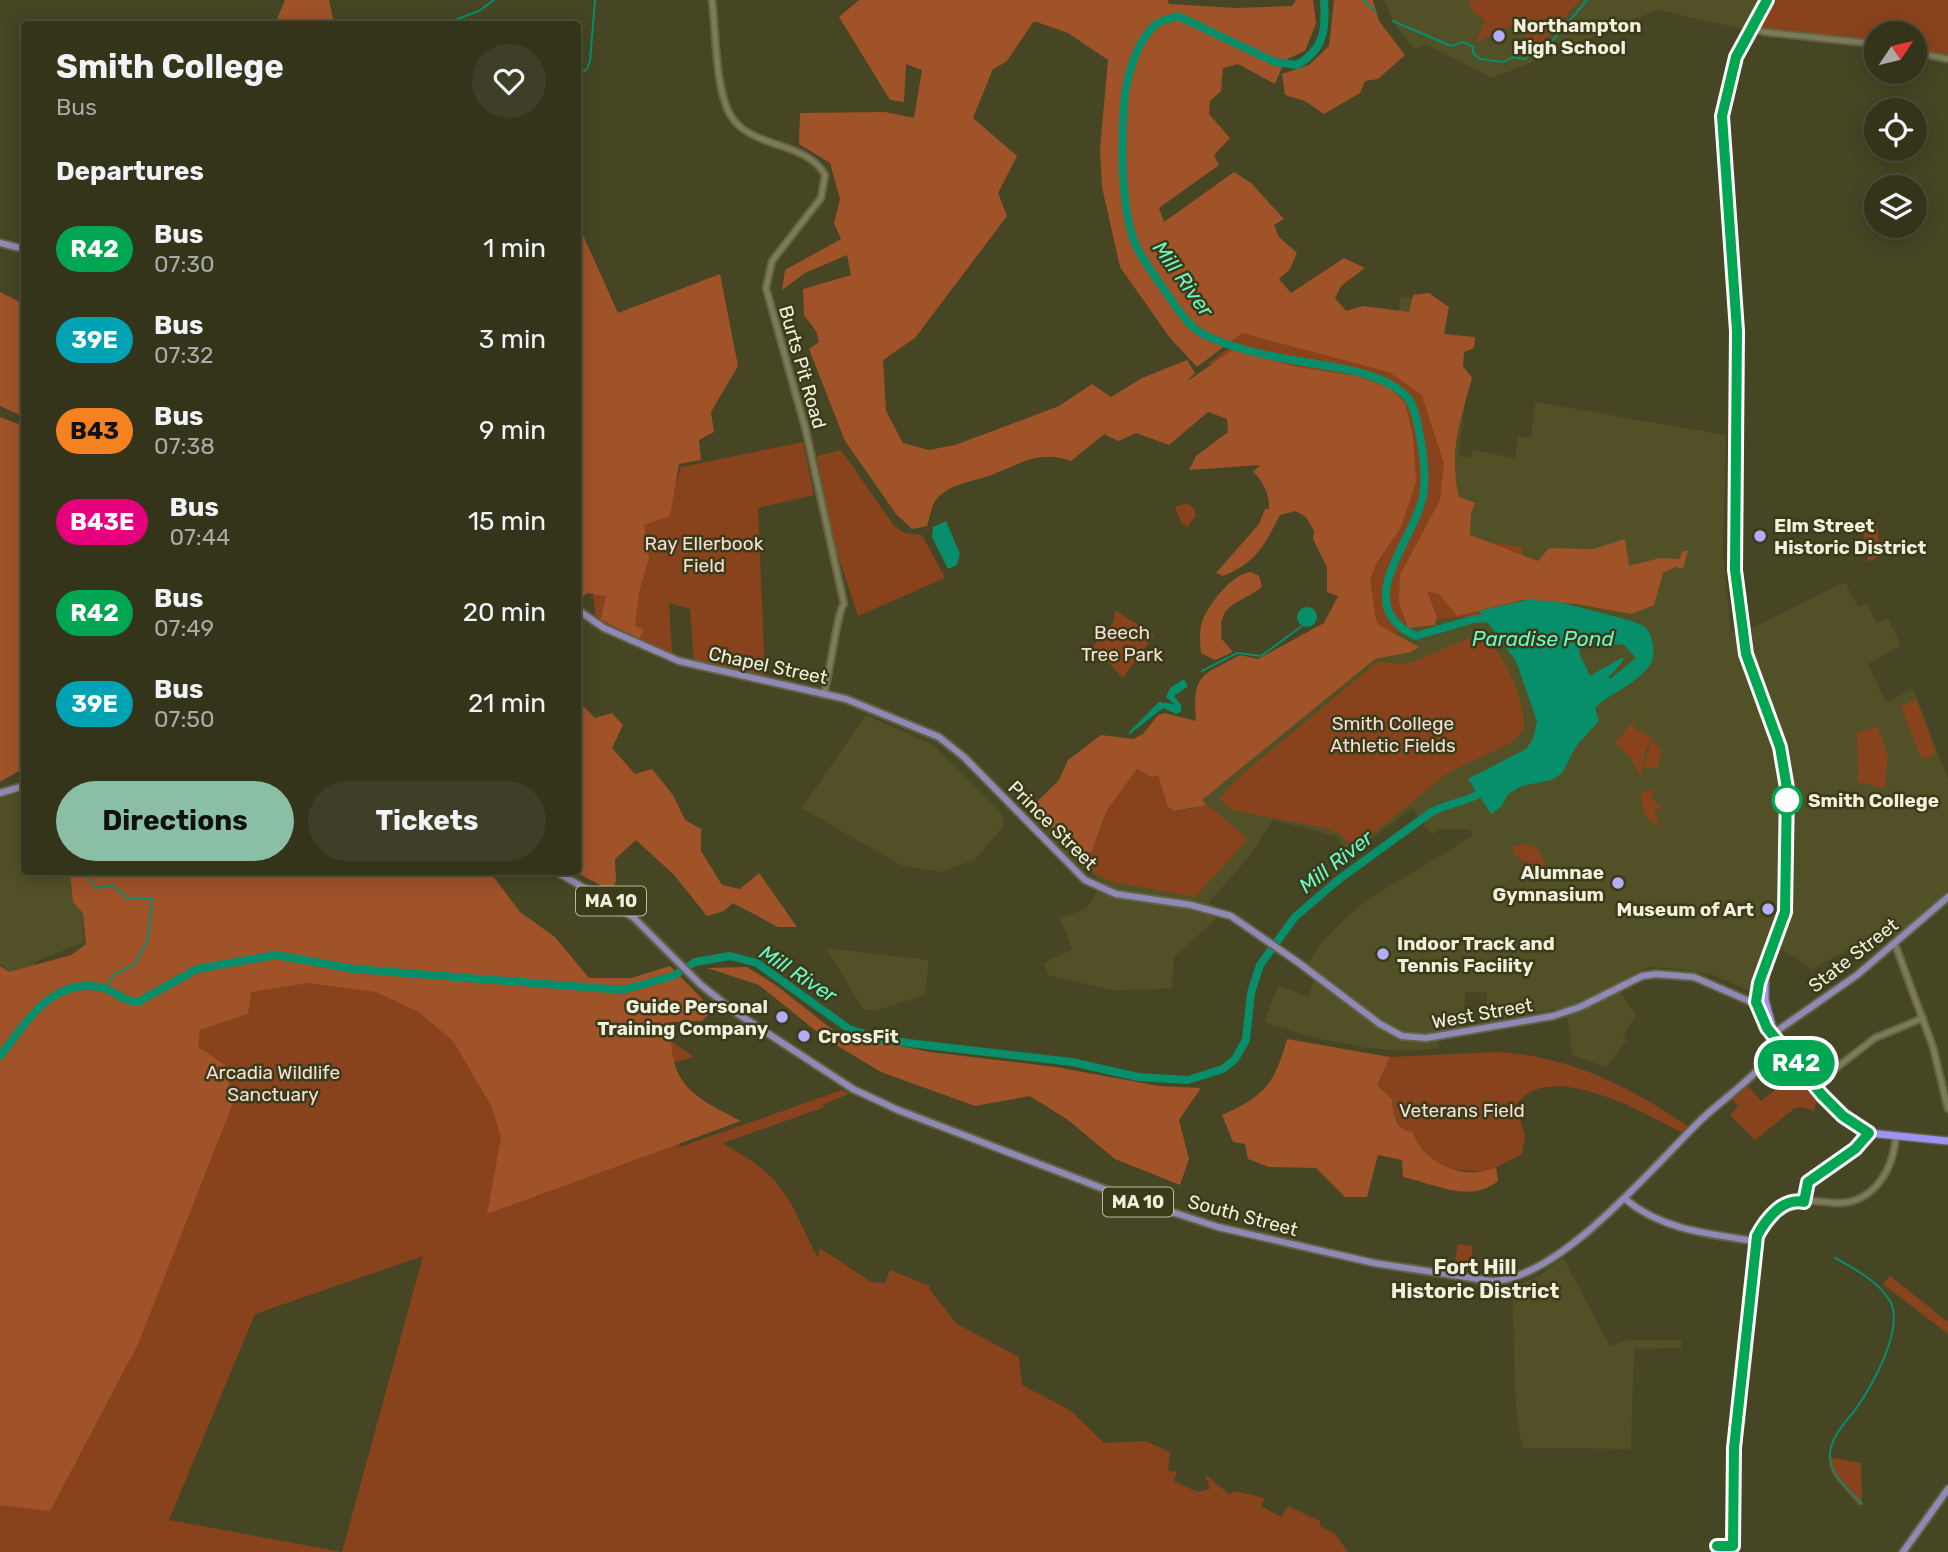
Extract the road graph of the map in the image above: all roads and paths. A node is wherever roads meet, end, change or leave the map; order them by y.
1 (712, 0) edge
2 (1769, 0) edge
3 (1752, 28) junction
4 (1864, 42) edge
5 (1927, 55) edge
6 (1948, 59) edge
7 (0, 243) edge
8 (21, 248) edge
9 (581, 612) edge
10 (824, 693) junction
11 (953, 747) joint
12 (21, 787) edge
13 (0, 793) edge
14 (562, 875) edge
15 (1948, 897) edge
16 (1146, 899) joint
17 (1895, 944) junction
18 (1765, 973) junction
19 (1765, 1000) junction
20 (1756, 1002) junction
21 (1923, 1018) junction
22 (1774, 1033) junction
23 (1793, 1059) junction
24 (1760, 1067) junction
25 (1814, 1085) junction
26 (1948, 1109) edge
27 (1869, 1133) junction
28 (1896, 1136) junction
29 (1948, 1141) edge
30 (1625, 1199) junction
31 (1804, 1202) junction
32 (1755, 1241) junction
33 (1948, 1489) edge
34 (1733, 1552) edge
35 (1903, 1552) edge

1 - 10 street, Burts Pit Road
2 - 3 highway
3 - 4 street
3 - 18 highway
5 - 6 street
7 - 8 main road
9 - 10 main road, Chapel Street
10 - 11 main road, Chapel Street
11 - 16 main road, Prince Street
12 - 13 main road
14 - 30 main road, South Street / MA 10
15 - 17 main road, State Street
16 - 20 main road, West Street
17 - 21 street
17 - 22 main road, State Street
18 - 19 highway
18 - 20 highway
19 - 20 main road
19 - 22 highway
20 - 22 highway
21 - 25 street
21 - 26 street
22 - 23 highway
22 - 24 main road, MA 10
23 - 24 main road, MA 10
23 - 25 highway
24 - 30 main road, South Street / MA 10
25 - 27 highway
27 - 28 highway
27 - 31 street
28 - 29 highway
28 - 31 street
30 - 32 main road
31 - 32 street
32 - 34 main road
33 - 35 main road

